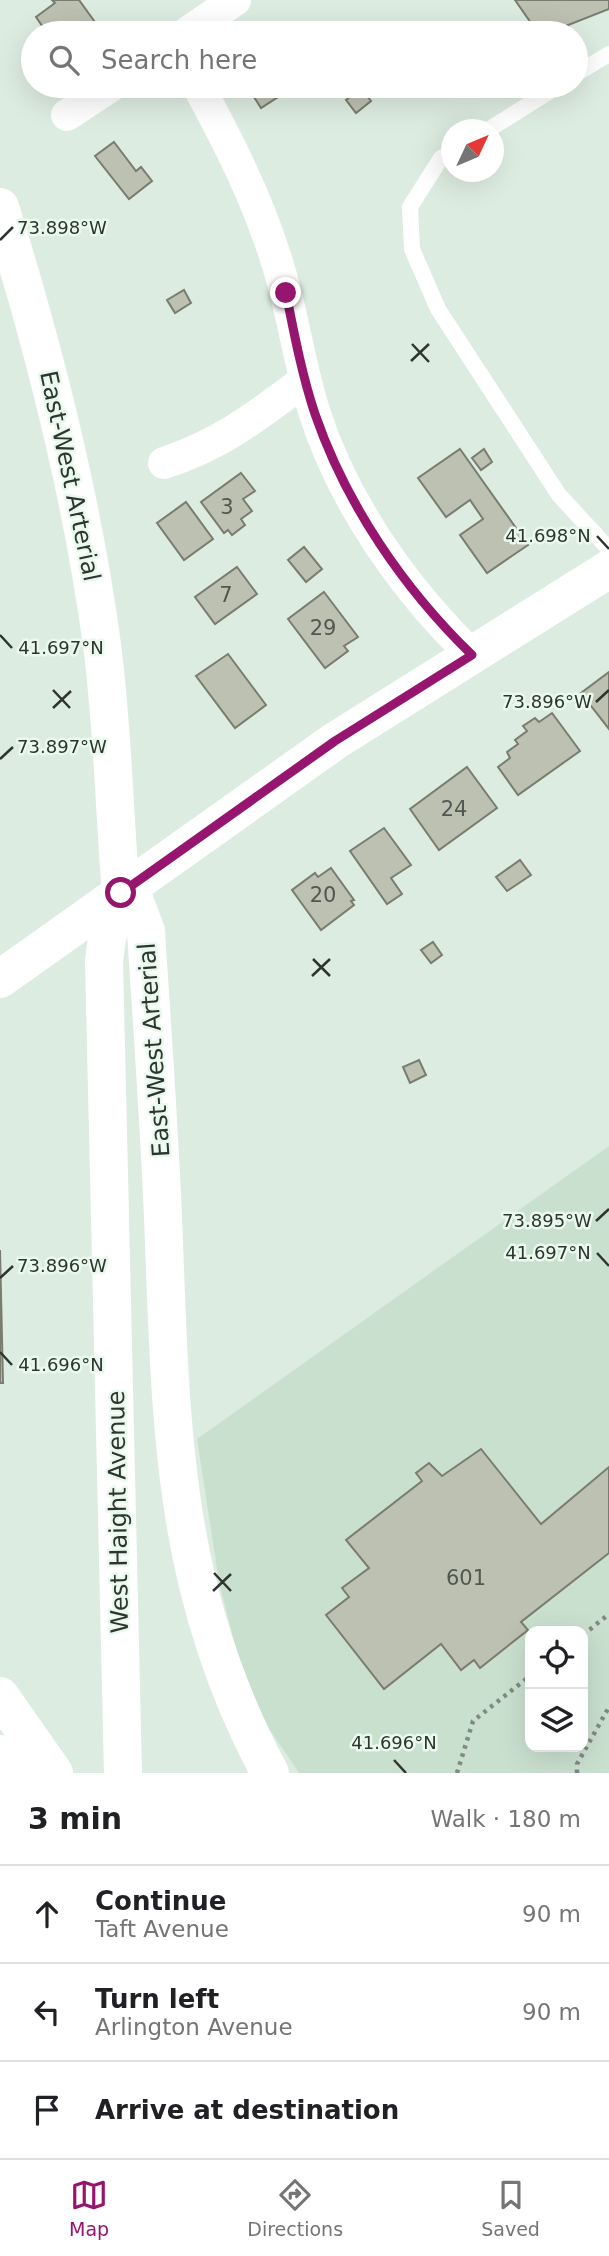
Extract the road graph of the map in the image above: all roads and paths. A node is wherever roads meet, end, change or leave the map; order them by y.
1 (235, 0) edge
2 (204, 21) edge
3 (609, 54) edge
4 (588, 67) edge
5 (93, 98) edge
6 (204, 98) edge
7 (539, 98) edge
8 (67, 115) dead end
9 (504, 120) edge
10 (441, 160) edge
11 (0, 207) edge
12 (305, 380) junction
13 (164, 463) dead end
14 (609, 550) edge
15 (609, 569) edge
16 (472, 655) junction
17 (121, 893) junction
18 (0, 979) edge
19 (609, 1614) edge
20 (588, 1631) edge
21 (525, 1680) edge
22 (0, 1696) edge
23 (609, 1707) edge
24 (0, 1754) edge
25 (123, 1764) edge
26 (13, 1773) edge
27 (54, 1773) edge
28 (270, 1773) edge
29 (457, 1773) edge
30 (577, 1773) edge

1 - 2 street
3 - 4 lane
5 - 8 street
6 - 12 street
7 - 9 lane
10 - 14 lane
11 - 17 main road, East-West Arterial
12 - 13 street
12 - 16 street
15 - 16 main road
16 - 17 main road
17 - 18 main road
17 - 25 main road, West Haight Avenue
17 - 28 main road, East-West Arterial
19 - 20 path
21 - 29 path
22 - 27 main road
23 - 30 path
24 - 26 main road

